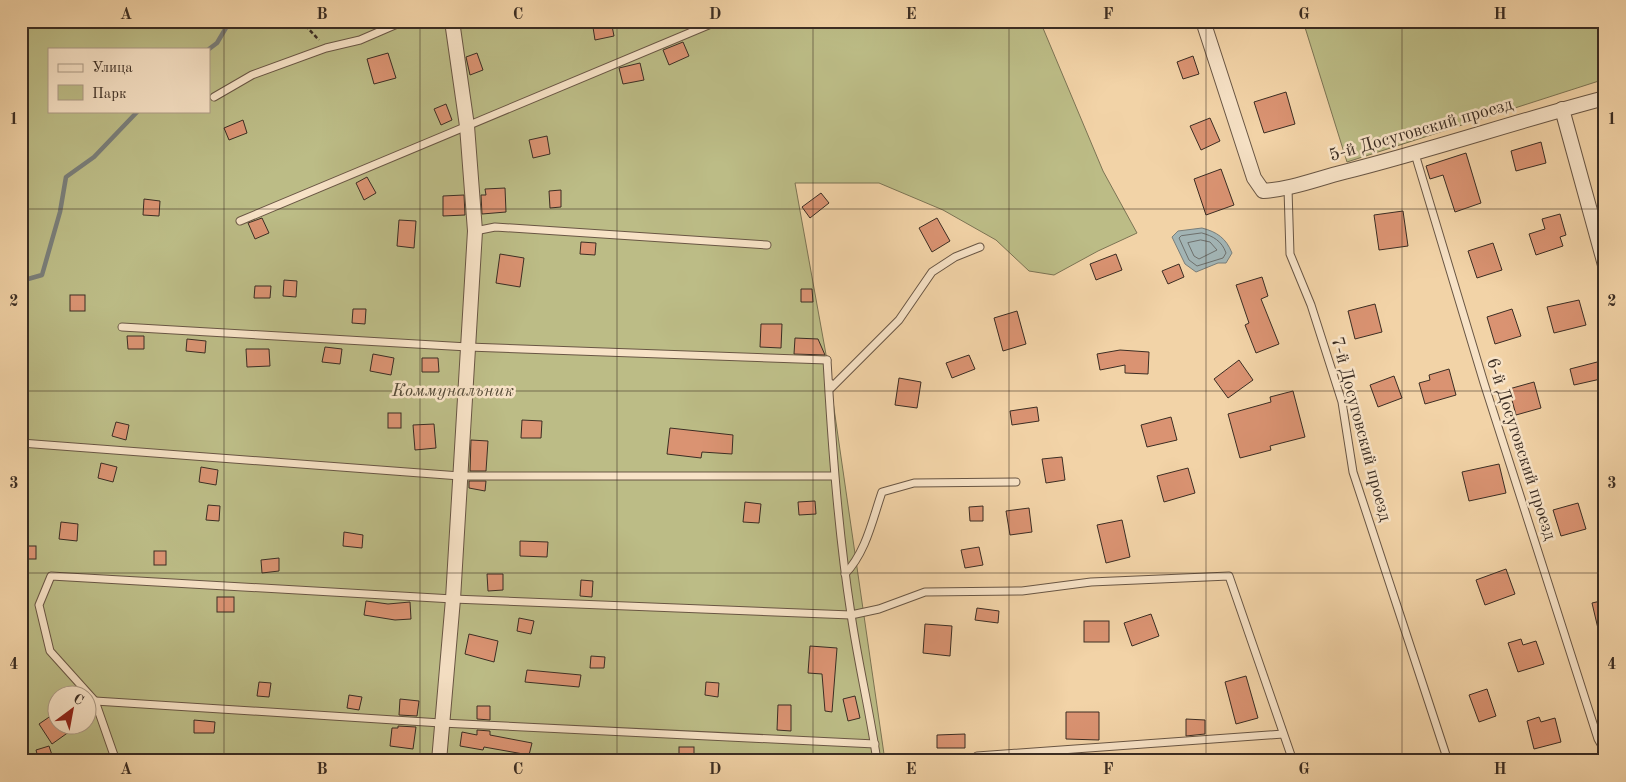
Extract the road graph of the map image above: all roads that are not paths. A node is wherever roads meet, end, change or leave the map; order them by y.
1 (404, 21) edge
2 (452, 21) edge
3 (718, 21) edge
4 (1203, 21) edge
5 (214, 97) dead end
6 (1605, 98) edge
7 (1562, 109) junction
8 (467, 126) junction
9 (1415, 154) junction
10 (1288, 189) junction
11 (240, 221) dead end
12 (475, 232) junction
13 (767, 245) dead end
14 (980, 248) dead end
15 (1605, 265) edge
16 (122, 328) dead end
17 (468, 347) junction
18 (827, 360) junction
19 (21, 443) edge
20 (460, 476) junction
21 (834, 476) junction
22 (1016, 482) dead end
23 (846, 574) junction
24 (452, 599) junction
25 (851, 615) junction
26 (80, 684) edge
27 (98, 701) edge
28 (98, 710) edge
29 (441, 723) junction
30 (1283, 734) junction
31 (875, 744) junction
32 (1605, 751) edge
33 (977, 756) dead end
34 (116, 761) edge
35 (439, 761) edge
36 (877, 761) edge
37 (1293, 761) edge
38 (1448, 761) edge

1 - 5 lane
2 - 8 street
3 - 8 lane
4 - 10 street, 5-й Досуговский проезд
6 - 7 street, 5-й Досуговский проезд
7 - 9 street, 5-й Досуговский проезд
7 - 15 street
8 - 11 lane
8 - 12 street
9 - 10 street, 5-й Досуговский проезд
9 - 32 lane, 6-й Досуговский проезд
10 - 38 lane, 7-й Досуговский проезд
12 - 13 lane
12 - 17 street
14 - 18 lane
16 - 17 lane
17 - 18 lane
17 - 20 street
18 - 21 lane
19 - 20 lane
20 - 21 lane
20 - 24 street
21 - 23 lane
22 - 23 lane
23 - 25 lane
24 - 25 lane
24 - 26 lane
24 - 29 street
25 - 30 lane
25 - 31 lane
27 - 29 lane
28 - 34 lane
29 - 31 lane
29 - 35 street
30 - 33 lane
30 - 37 lane
31 - 36 lane

